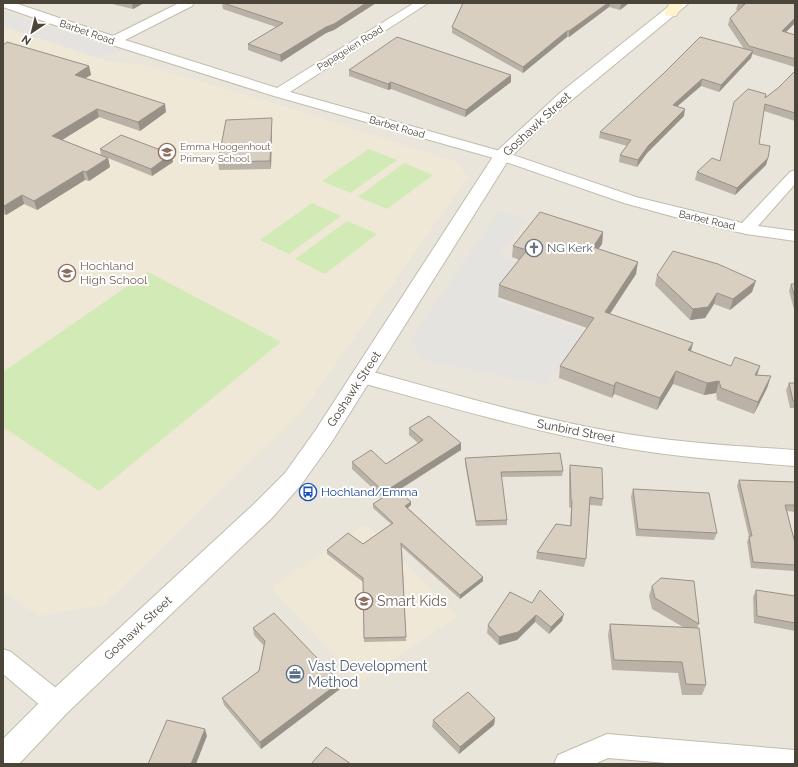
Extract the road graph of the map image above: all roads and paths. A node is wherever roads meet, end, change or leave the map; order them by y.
1 (3, 3) edge
2 (188, 3) edge
3 (422, 3) edge
4 (677, 6) edge
5 (114, 41) junction
6 (279, 93) junction
7 (502, 156) junction
8 (795, 175) edge
9 (746, 229) junction
10 (795, 236) edge
11 (362, 376) junction
12 (795, 458) edge
13 (3, 659) edge
14 (57, 704) junction
15 (3, 760) edge
16 (795, 762) edge
17 (566, 764) edge

1 - 5 street, Barbet Road
2 - 5 street
3 - 6 street, Papageien Road
4 - 7 street, Goshawk Street
5 - 6 street, Barbet Road
6 - 7 street, Barbet Road
7 - 9 street, Barbet Road
7 - 11 street, Goshawk Street
8 - 9 street
9 - 10 street, Barbet Road
11 - 12 street, Sunbird Street
11 - 14 street, Goshawk Street
13 - 14 street
14 - 15 street, Goshawk Street
16 - 17 street

